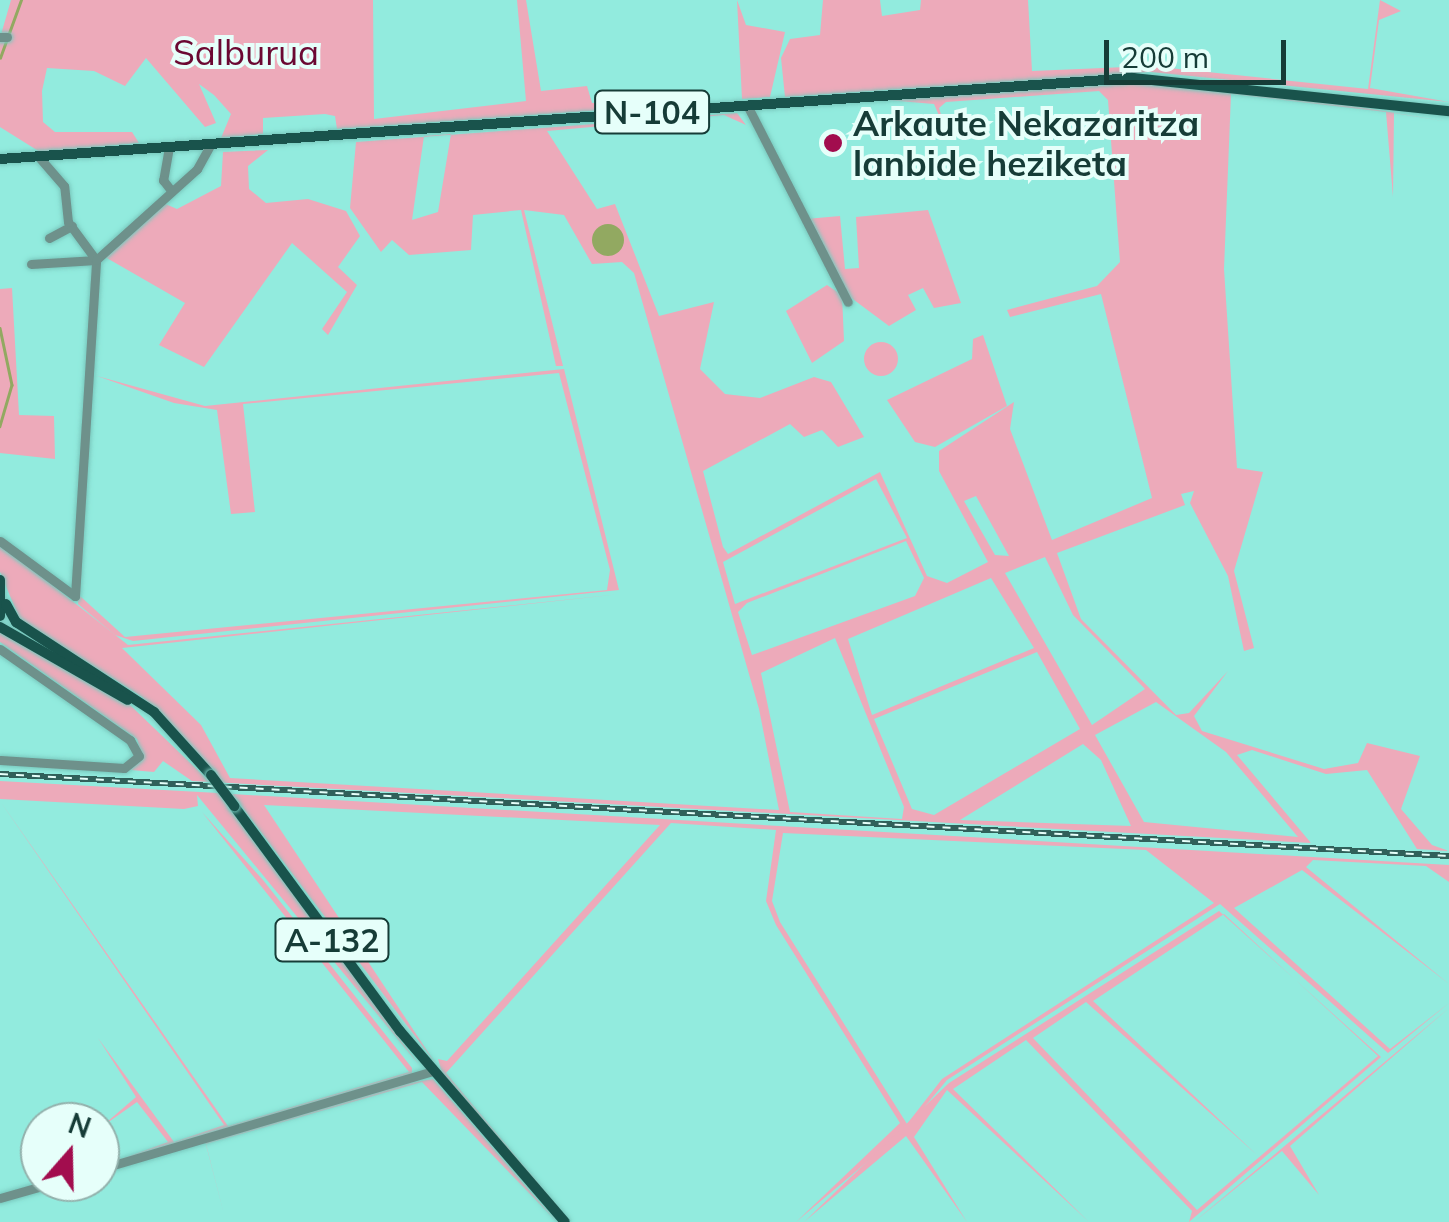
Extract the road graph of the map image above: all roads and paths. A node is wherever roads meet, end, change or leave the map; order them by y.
1 (747, 105) junction
2 (1449, 112) edge
3 (211, 144) junction
4 (169, 147) junction
5 (38, 156) junction
6 (0, 159) edge
7 (170, 189) junction
8 (72, 226) junction
9 (49, 238) dead end
10 (96, 260) junction
11 (31, 264) dead end
12 (848, 302) dead end
13 (0, 541) edge
14 (0, 580) edge
15 (6, 604) junction
16 (0, 616) edge
17 (0, 627) edge
18 (0, 649) edge
19 (180, 740) junction
20 (0, 760) edge
21 (433, 1072) junction
22 (120, 1164) edge
23 (564, 1222) edge

1 - 2 main road, N-104
1 - 3 main road, N-104
1 - 12 street
3 - 4 main road, N-104
3 - 7 street
4 - 5 main road, N-104
4 - 7 street
5 - 6 main road, N-104
5 - 8 street
7 - 10 street
8 - 9 street
8 - 10 street
10 - 11 street
10 - 13 street
14 - 15 main road
15 - 16 main road
15 - 19 main road, A-132
17 - 19 main road, A-132
18 - 20 street
19 - 21 main road, A-132, bridge
21 - 22 street
21 - 23 main road, A-132

